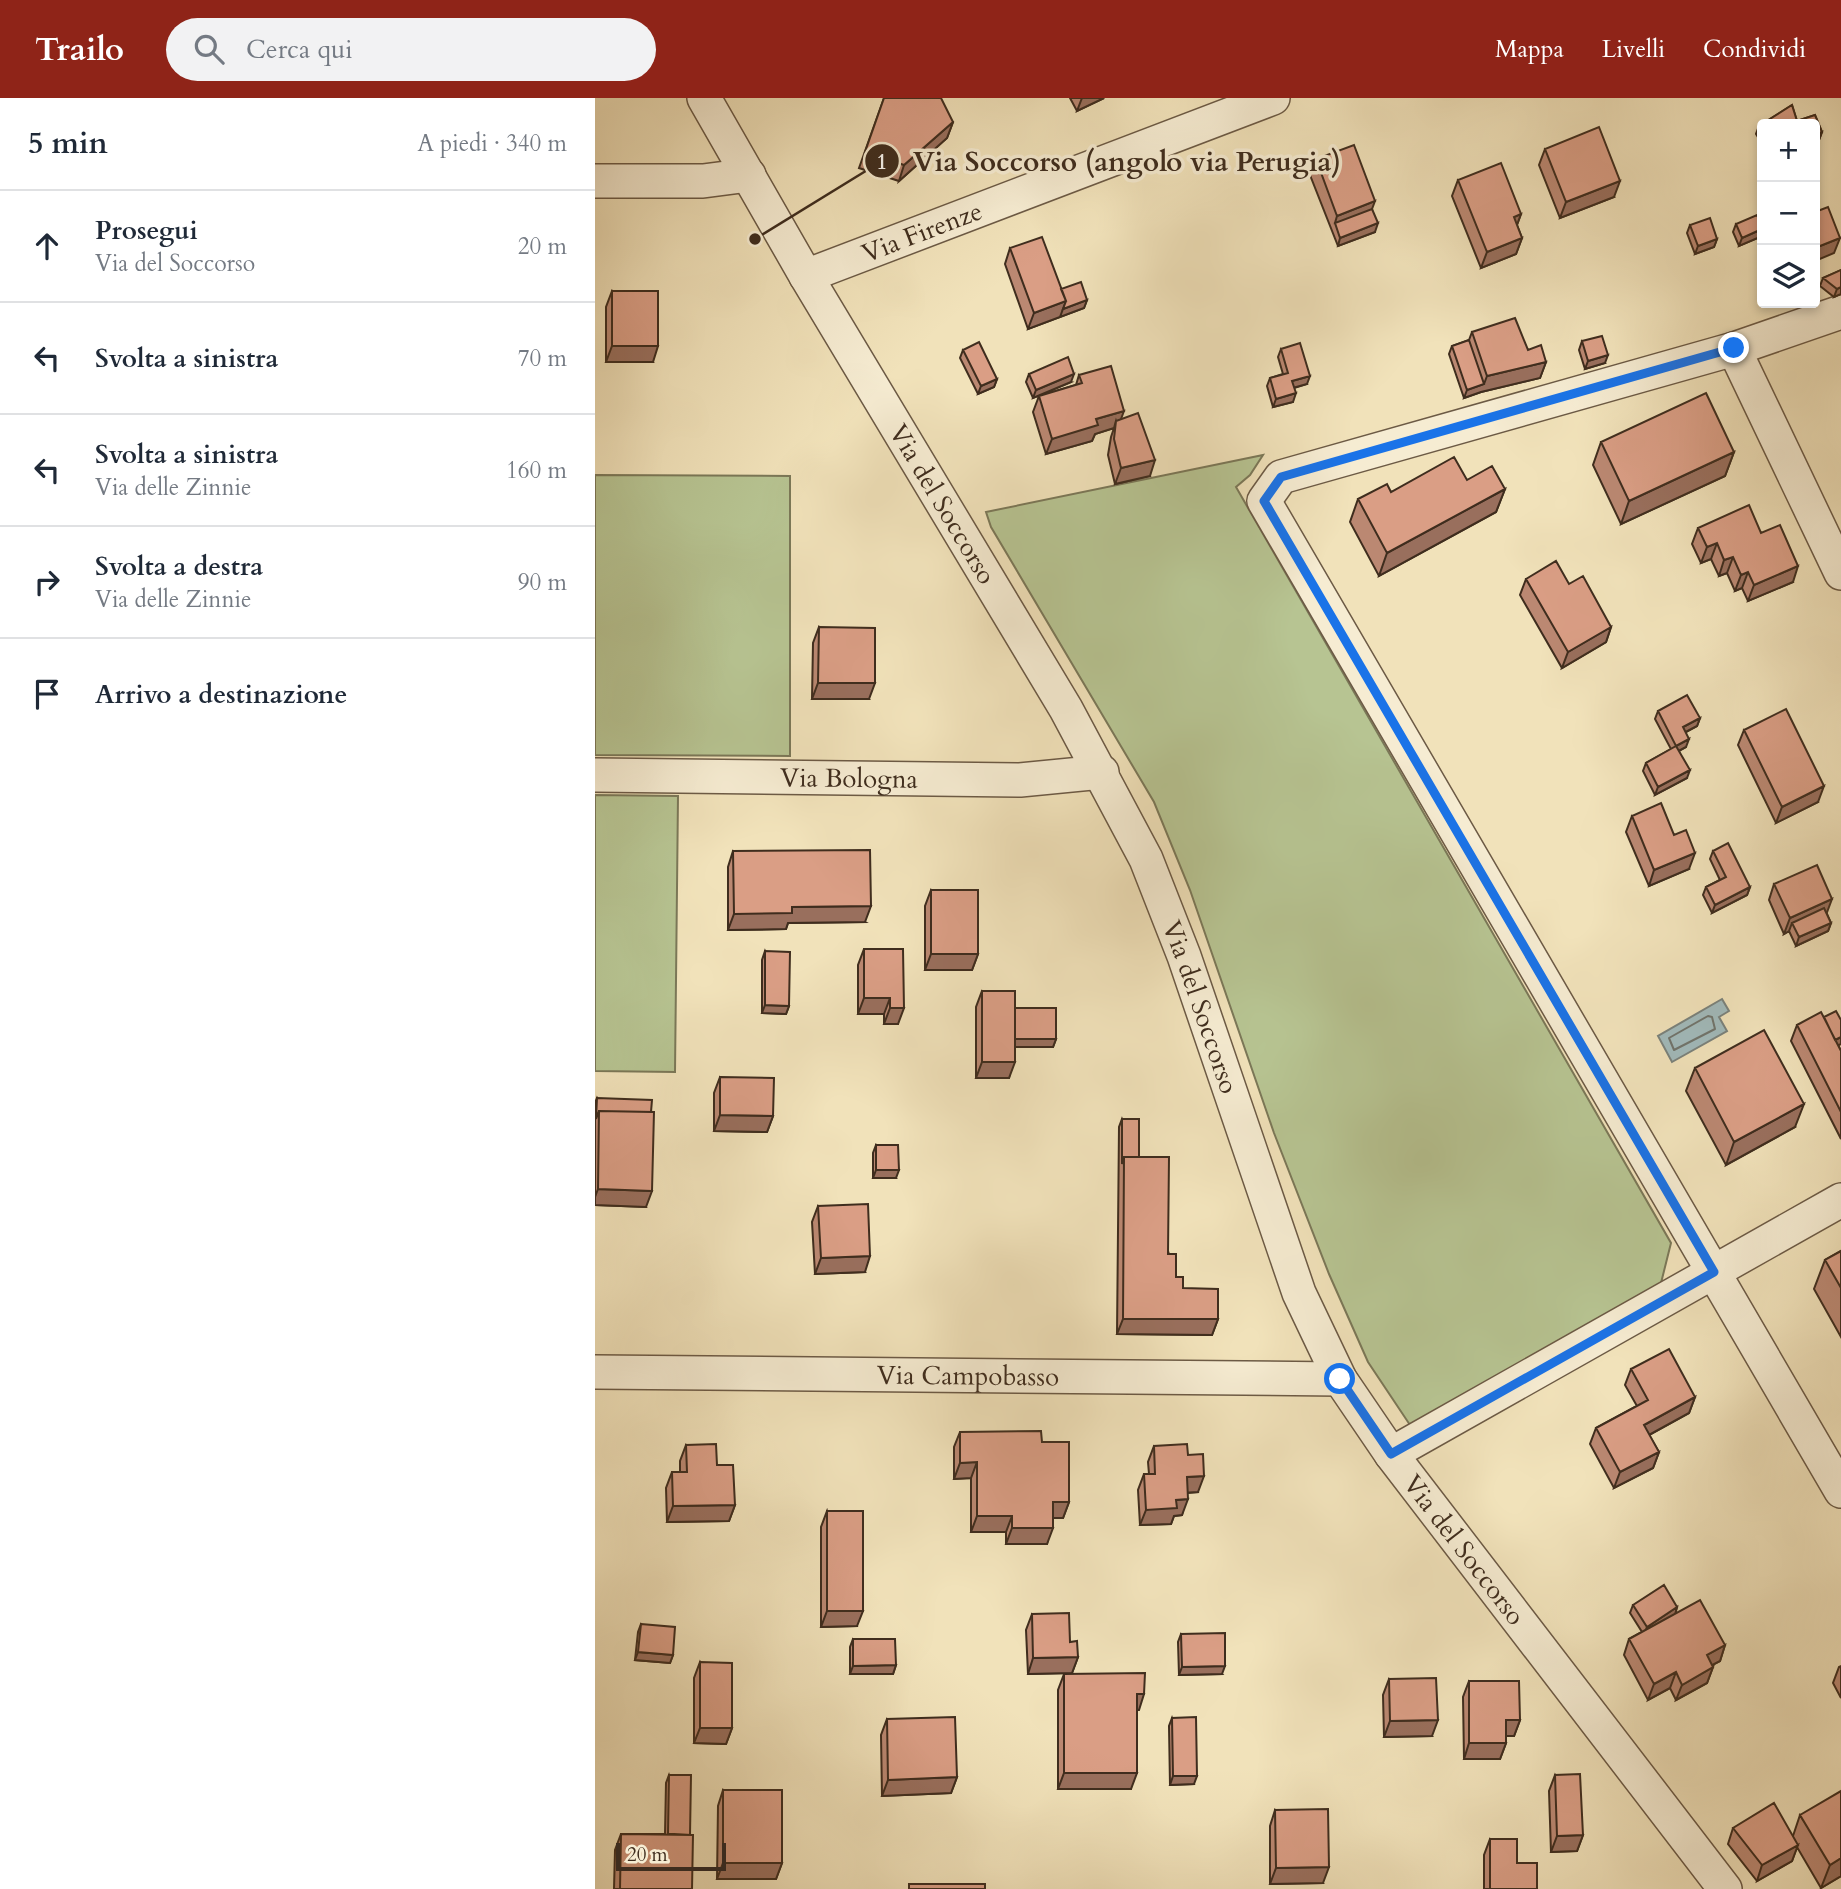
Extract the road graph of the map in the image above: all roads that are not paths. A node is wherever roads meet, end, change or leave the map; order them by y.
1 (704, 98) edge
2 (1273, 98) edge
3 (749, 175) junction
4 (595, 181) edge
5 (806, 276) junction
6 (1841, 312) edge
7 (1734, 348) junction
8 (1841, 573) edge
9 (1102, 772) junction
10 (595, 775) edge
11 (1841, 1200) edge
12 (1714, 1272) junction
13 (595, 1372) edge
14 (1340, 1379) junction
15 (1391, 1454) junction
16 (1841, 1491) edge
17 (1725, 1889) edge

1 - 3 street, Via del Soccorso
2 - 5 street, Via Firenze
3 - 4 street
3 - 5 street, Via del Soccorso
5 - 9 street, Via del Soccorso
6 - 7 street
7 - 8 street
7 - 12 street
9 - 10 street, Via Bologna
9 - 14 street, Via del Soccorso
11 - 12 street
12 - 15 street
12 - 16 street
13 - 14 street, Via Campobasso
14 - 15 street, Via del Soccorso
15 - 17 street, Via del Soccorso

